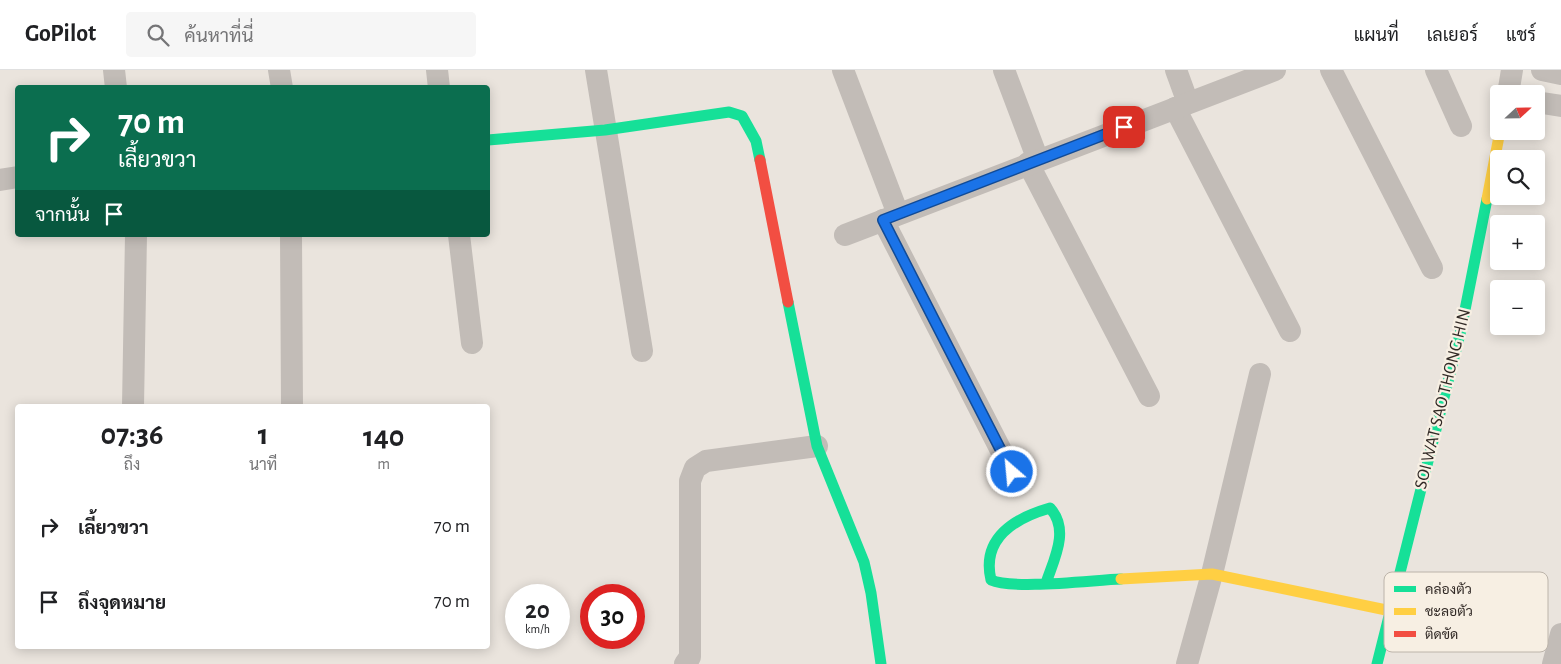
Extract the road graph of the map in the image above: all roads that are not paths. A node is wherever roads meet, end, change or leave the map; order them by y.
1 (114, 70) edge
2 (279, 70) edge
3 (437, 70) edge
4 (596, 70) edge
5 (843, 70) edge
6 (1004, 70) edge
7 (1176, 70) edge
8 (1275, 70) edge
9 (1331, 70) edge
10 (1436, 70) edge
11 (1512, 70) edge
12 (1542, 70) edge
13 (1561, 74) edge
14 (116, 85) edge
15 (282, 85) edge
16 (439, 85) edge
17 (1510, 85) edge
18 (1545, 103) edge
19 (1182, 105) junction
20 (1561, 106) edge
21 (1461, 126) dead end
22 (605, 130) junction
23 (490, 140) edge
24 (1498, 140) edge
25 (1033, 161) junction
26 (15, 178) edge
27 (0, 180) edge
28 (890, 217) junction
29 (846, 235) dead end
30 (136, 237) edge
31 (291, 237) edge
32 (459, 237) edge
33 (1432, 268) dead end
34 (1290, 331) dead end
35 (472, 343) dead end
36 (642, 351) dead end
37 (1260, 374) dead end
38 (1149, 396) dead end
39 (133, 404) edge
40 (292, 404) edge
41 (817, 446) junction
42 (1012, 472) dead end
43 (1400, 572) edge
44 (1212, 574) junction
45 (1046, 583) junction
46 (1384, 609) edge
47 (1561, 634) edge
48 (1384, 637) edge
49 (685, 664) edge
50 (881, 664) edge
51 (1187, 664) edge
52 (1377, 664) edge
53 (1553, 664) edge

1 - 14 street
2 - 15 street
3 - 16 street
4 - 22 street
5 - 28 street
6 - 25 street
7 - 19 street
8 - 19 street
9 - 33 street
10 - 21 street
11 - 17 street
12 - 13 street
18 - 20 street
19 - 25 street
19 - 34 street
22 - 23 street
22 - 36 street
22 - 41 street
24 - 43 street, SOI WAT SAO THONG HIN
25 - 28 street
25 - 38 street
26 - 27 street
28 - 29 street
28 - 42 street
30 - 39 street
31 - 40 street
32 - 35 street
37 - 44 street
41 - 49 street
41 - 50 street
44 - 45 street
44 - 46 street
44 - 51 street
45 - 45 street
47 - 53 street
48 - 52 street, SOI WAT SAO THONG HIN

